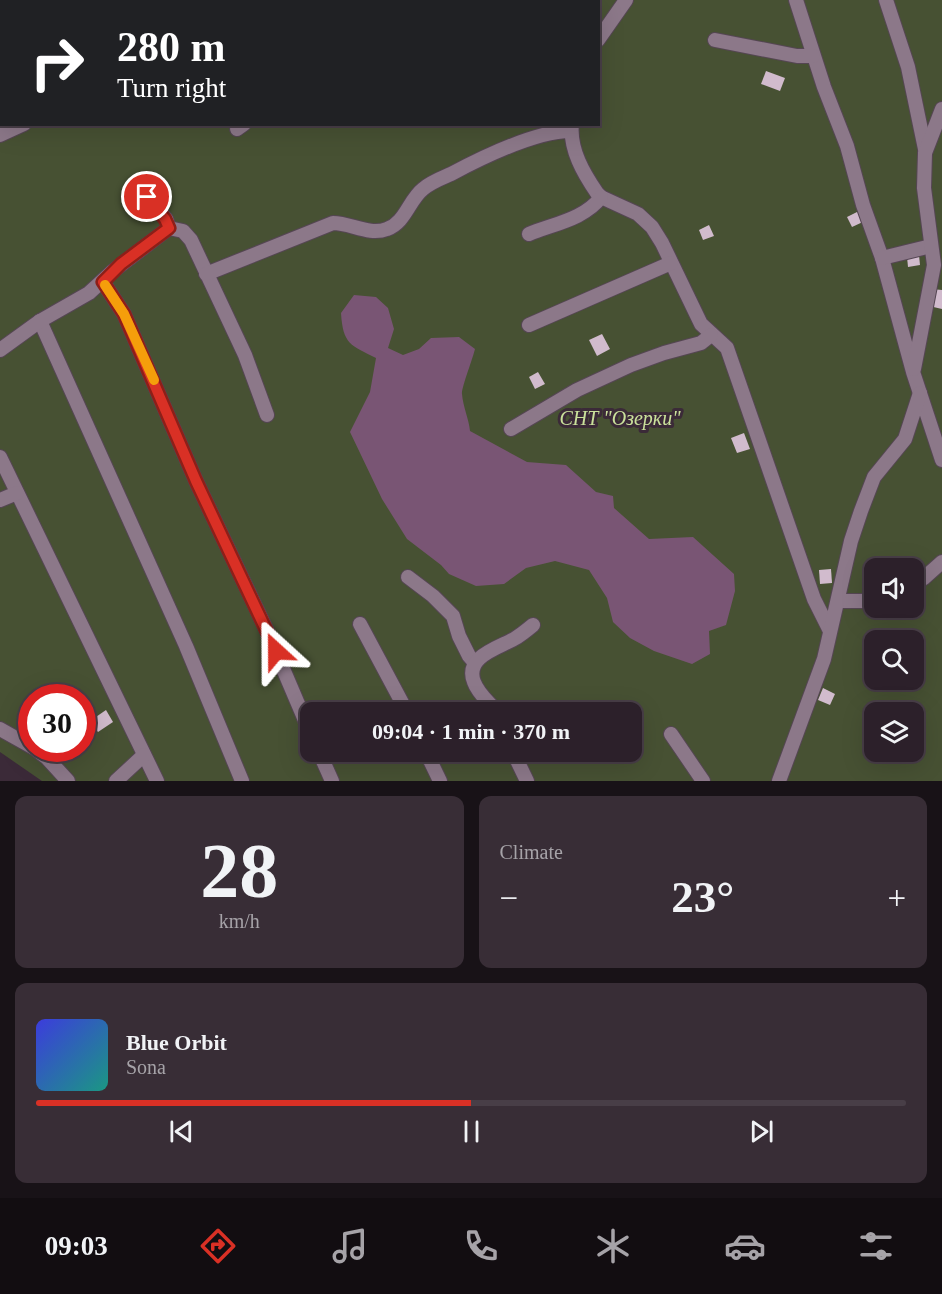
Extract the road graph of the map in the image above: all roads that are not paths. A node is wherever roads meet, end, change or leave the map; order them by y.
1 (626, 0) edge
2 (796, 0) edge
3 (886, 0) edge
4 (600, 37) edge
5 (715, 40) dead end
6 (813, 56) junction
7 (942, 109) edge
8 (20, 126) edge
9 (572, 128) edge
10 (0, 135) edge
11 (925, 153) junction
12 (143, 186) dead end
13 (601, 197) junction
14 (169, 228) junction
15 (529, 234) dead end
16 (931, 246) junction
17 (882, 258) junction
18 (672, 262) junction
19 (938, 268) edge
20 (206, 274) junction
21 (103, 282) junction
22 (40, 321) junction
23 (529, 325) dead end
24 (711, 335) junction
25 (0, 350) edge
26 (913, 372) junction
27 (920, 393) junction
28 (267, 415) dead end
29 (511, 429) dead end
30 (0, 458) edge
31 (942, 460) edge
32 (18, 494) junction
33 (0, 500) edge
34 (942, 562) edge
35 (408, 577) dead end
36 (924, 578) edge
37 (839, 601) junction
38 (864, 601) edge
39 (360, 624) dead end
40 (533, 625) dead end
41 (830, 631) junction
42 (475, 663) junction
43 (401, 702) edge
44 (489, 702) edge
45 (300, 709) edge
46 (0, 729) edge
47 (671, 734) dead end
48 (18, 739) edge
49 (144, 755) junction
50 (51, 762) edge
51 (323, 762) edge
52 (431, 762) edge
53 (518, 762) edge
54 (68, 781) edge
55 (116, 781) edge
56 (157, 781) edge
57 (242, 781) edge
58 (332, 781) edge
59 (440, 781) edge
60 (527, 781) edge
61 (703, 781) edge
62 (779, 781) edge

1 - 4 street
2 - 6 street
3 - 11 street
5 - 6 street
6 - 17 street
7 - 11 street
8 - 10 street
9 - 13 street
9 - 20 street
11 - 16 street
12 - 14 street
13 - 15 street
13 - 18 street
14 - 20 street
14 - 21 street
16 - 17 street
16 - 19 street
17 - 26 street
18 - 23 street
18 - 24 street
19 - 26 street
20 - 28 street
21 - 22 street
21 - 45 street
22 - 25 street
22 - 57 street
24 - 29 street
24 - 41 street
26 - 27 street
27 - 31 street
27 - 37 street
30 - 32 street
32 - 33 street
32 - 49 street
34 - 36 street
35 - 42 street
37 - 38 street
37 - 41 street
39 - 43 street
40 - 42 street
41 - 62 street
42 - 44 street
46 - 48 street
47 - 61 street
49 - 55 street
49 - 56 street
50 - 54 street
51 - 58 street
52 - 59 street
53 - 60 street

